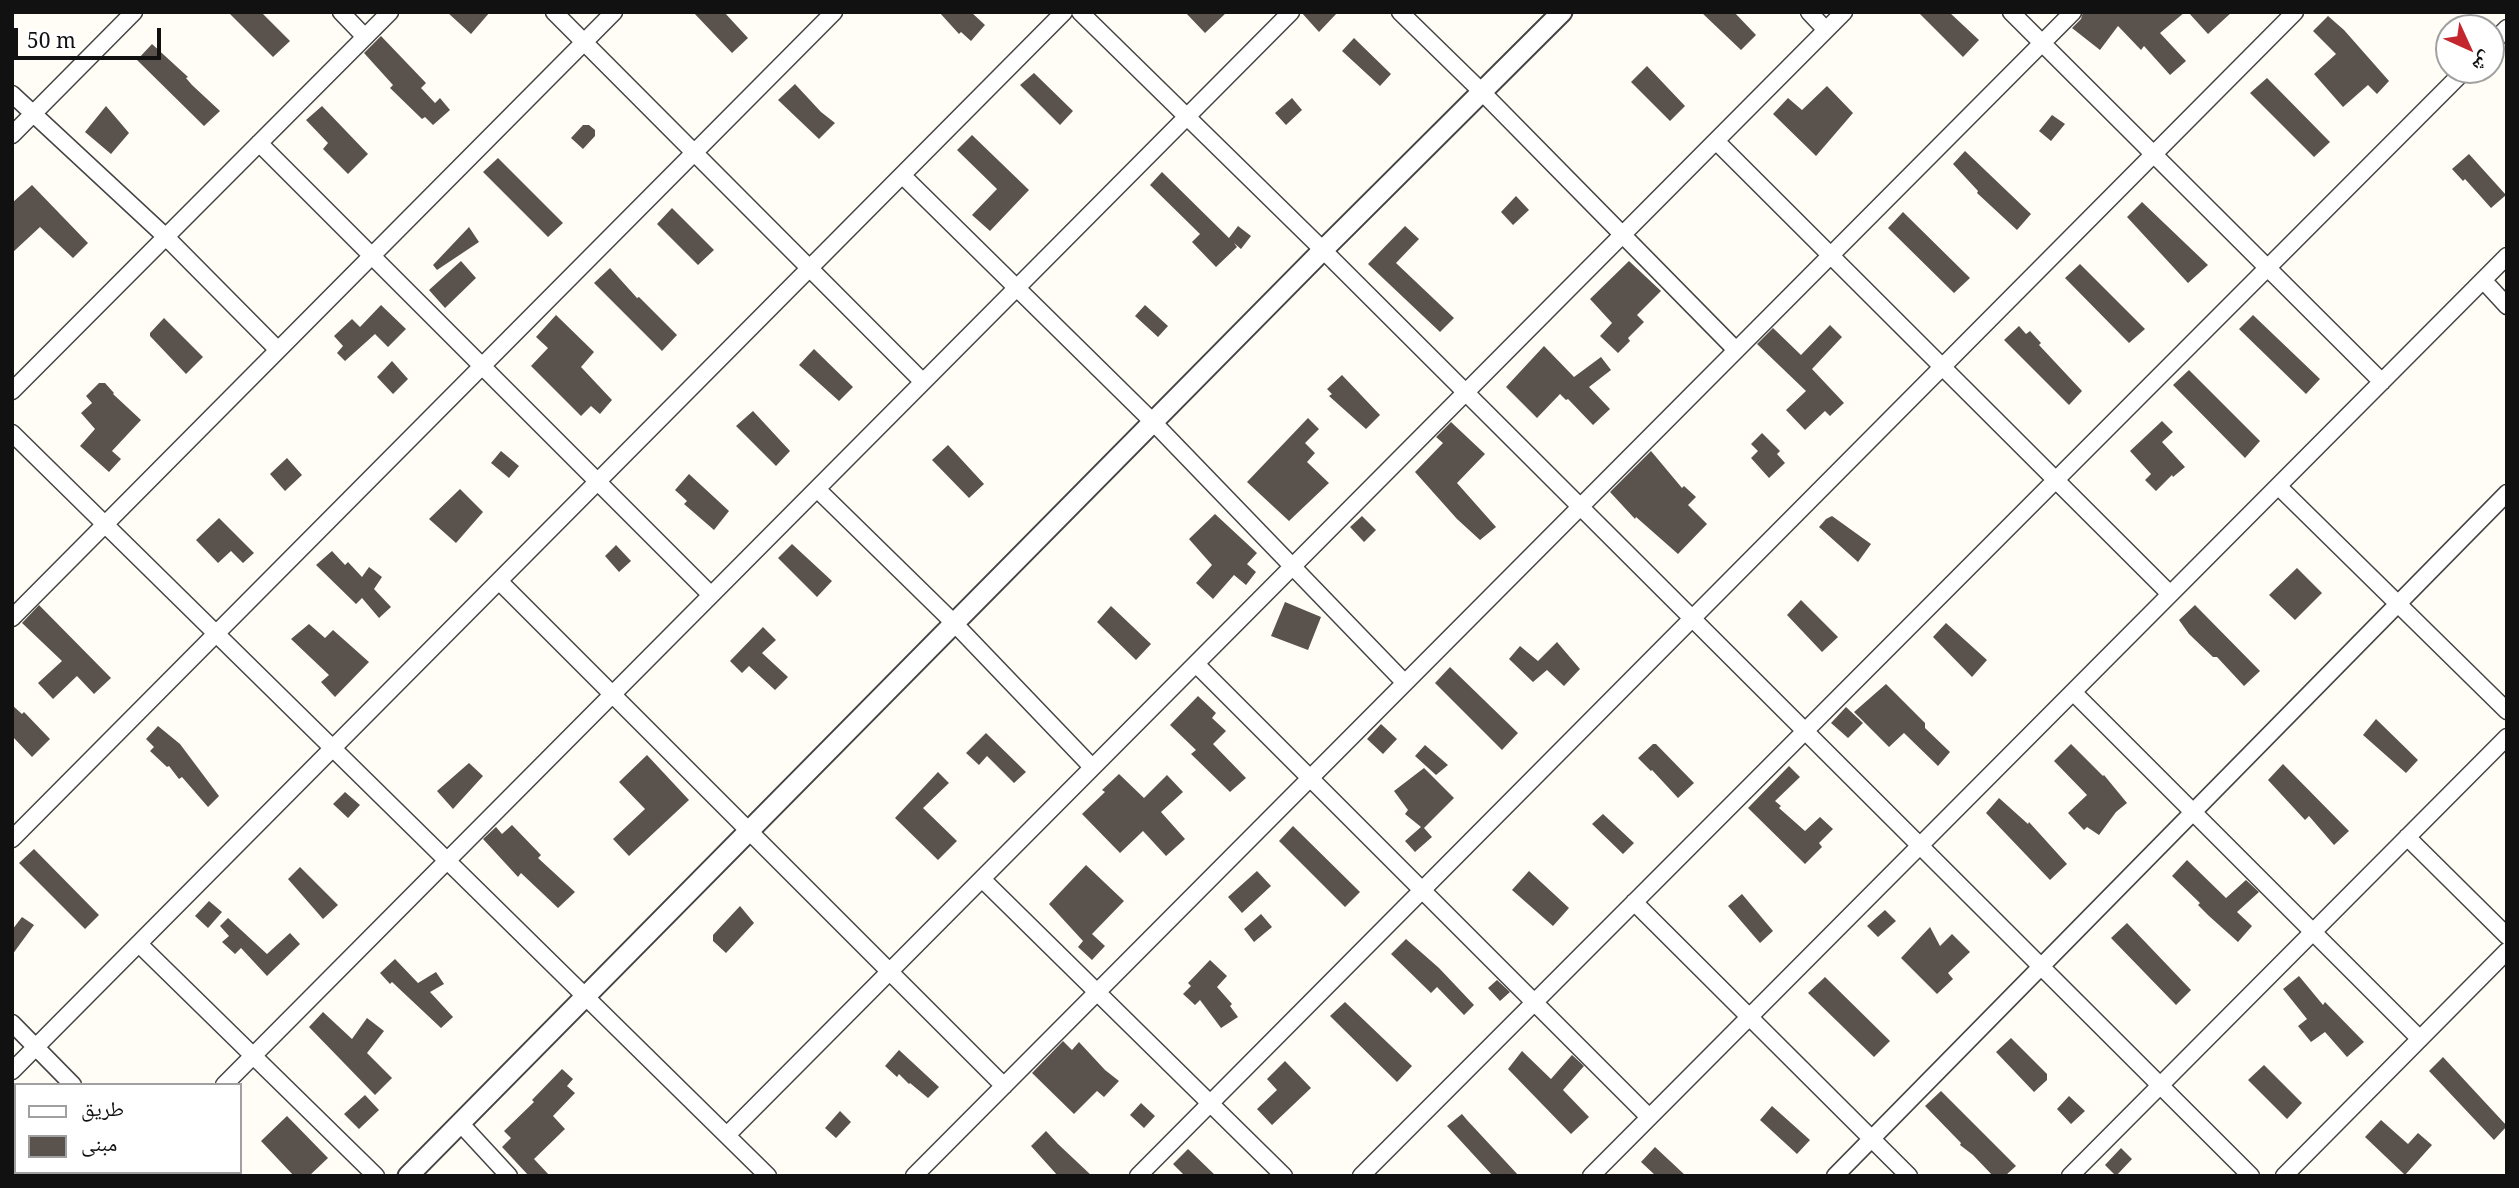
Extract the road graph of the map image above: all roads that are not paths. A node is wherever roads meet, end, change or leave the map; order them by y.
1 (134, 12) edge
2 (341, 12) edge
3 (390, 12) edge
4 (554, 12) edge
5 (614, 12) edge
6 (834, 12) edge
7 (1064, 12) edge
8 (1080, 12) edge
9 (1291, 12) edge
10 (1400, 12) edge
11 (1562, 12) edge
12 (1809, 12) edge
13 (1844, 12) edge
14 (2011, 12) edge
15 (2073, 12) edge
16 (2295, 12) edge
17 (1826, 30) junction
18 (365, 37) junction
19 (585, 41) junction
20 (2042, 43) junction
21 (2451, 84) edge
22 (1482, 92) junction
23 (12, 94) edge
24 (32, 114) junction
25 (1186, 118) junction
26 (12, 135) edge
27 (1716, 141) junction
28 (259, 144) junction
29 (695, 152) junction
30 (2153, 155) junction
31 (902, 175) junction
32 (1622, 235) junction
33 (166, 237) junction
34 (1322, 250) junction
35 (1831, 255) junction
36 (372, 256) junction
37 (2507, 256) edge
38 (810, 268) junction
39 (2267, 268) junction
40 (2483, 281) junction
41 (1017, 288) junction
42 (2507, 306) edge
43 (278, 350) junction
44 (1736, 350) junction
45 (482, 366) junction
46 (1943, 367) junction
47 (923, 382) junction
48 (2382, 382) junction
49 (12, 391) edge
50 (1465, 393) junction
51 (1154, 422) junction
52 (12, 433) edge
53 (2056, 480) junction
54 (598, 482) junction
55 (2278, 486) junction
56 (817, 489) junction
57 (2507, 493) edge
58 (1580, 507) junction
59 (105, 524) junction
60 (1293, 566) junction
61 (499, 581) junction
62 (2170, 594) junction
63 (711, 595) junction
64 (2398, 604) junction
65 (12, 618) edge
66 (1692, 619) junction
67 (955, 624) junction
68 (216, 634) junction
69 (1196, 664) junction
70 (1405, 683) junction
71 (2073, 692) junction
72 (612, 694) junction
73 (2507, 711) edge
74 (1805, 731) junction
75 (2507, 737) edge
76 (333, 748) junction
77 (1092, 768) junction
78 (1311, 777) junction
79 (2193, 812) junction
80 (750, 831) junction
81 (2407, 837) junction
82 (12, 839) edge
83 (1920, 846) junction
84 (447, 860) junction
85 (982, 879) junction
86 (1423, 890) junction
87 (1634, 902) junction
88 (2313, 932) junction
89 (2507, 936) edge
90 (139, 944) junction
91 (2507, 951) edge
92 (2041, 966) junction
93 (890, 971) junction
94 (1097, 992) junction
95 (586, 995) junction
96 (1534, 1002) junction
97 (1749, 1017) junction
98 (12, 1023) edge
99 (2420, 1039) junction
100 (36, 1047) junction
101 (253, 1056) junction
102 (12, 1071) edge
103 (71, 1083) edge
104 (226, 1083) edge
105 (2160, 1085) junction
106 (1004, 1086) junction
107 (1210, 1103) junction
108 (1649, 1117) junction
109 (460, 1123) junction
110 (727, 1135) junction
111 (1871, 1139) junction
112 (376, 1176) edge
113 (408, 1176) edge
114 (509, 1176) edge
115 (768, 1176) edge
116 (914, 1176) edge
117 (1138, 1176) edge
118 (1284, 1176) edge
119 (1361, 1176) edge
120 (1591, 1176) edge
121 (1835, 1176) edge
122 (1909, 1176) edge
123 (2070, 1176) edge
124 (2251, 1176) edge
125 (2284, 1176) edge

1 - 24 street
2 - 18 street
3 - 18 street
4 - 19 street
5 - 19 street
6 - 29 street
7 - 31 street
8 - 25 street
9 - 25 street
10 - 22 street
11 - 22 street
12 - 17 street
13 - 17 street
14 - 20 street
15 - 20 street
16 - 30 street
17 - 27 street
18 - 28 street
19 - 29 street
19 - 36 street
20 - 30 street
20 - 35 street
21 - 39 street
22 - 32 street
22 - 34 street
23 - 24 street
24 - 26 street
24 - 33 street
25 - 34 street
25 - 41 street
27 - 32 street
27 - 35 street
28 - 33 street
28 - 36 street
29 - 38 street
29 - 45 street
30 - 39 street
30 - 46 street
31 - 38 street
31 - 41 street
32 - 44 street
32 - 50 street
33 - 43 street
33 - 49 street
34 - 50 street
34 - 51 street
35 - 44 street
35 - 46 street
36 - 43 street
36 - 45 street
37 - 40 street
38 - 47 street
38 - 54 street
39 - 48 street
39 - 53 street
40 - 42 street
40 - 48 street
41 - 47 street
41 - 51 street
43 - 59 street
44 - 58 street
45 - 54 street
45 - 68 street
46 - 53 street
46 - 66 street
47 - 56 street
48 - 55 street
50 - 58 street
50 - 60 street
51 - 60 street
51 - 67 street
52 - 59 street
53 - 62 street
53 - 74 street
54 - 61 street
54 - 63 street
55 - 62 street
55 - 64 street
56 - 63 street
56 - 67 street
57 - 64 street
58 - 66 street
58 - 70 street
59 - 65 street
59 - 68 street
60 - 69 street
60 - 70 street
61 - 72 street
61 - 76 street
62 - 71 street
63 - 72 street
64 - 73 street
64 - 79 street
66 - 74 street
66 - 86 street
67 - 77 street
67 - 80 street
68 - 76 street
68 - 82 street
69 - 77 street
69 - 78 street
70 - 78 street
71 - 79 street
71 - 83 street
72 - 80 street
72 - 84 street
74 - 83 street
74 - 87 street
75 - 81 street
76 - 84 street
76 - 90 street
77 - 85 street
78 - 86 street
78 - 94 street
79 - 88 street
79 - 92 street
80 - 93 street
80 - 95 street
81 - 88 street
81 - 89 street
83 - 92 street
83 - 97 street
84 - 95 street
84 - 101 street
85 - 93 street
85 - 94 street
86 - 96 street
86 - 107 street
87 - 96 street
87 - 97 street
88 - 99 street
88 - 105 street
90 - 100 street
90 - 101 street
91 - 99 street
92 - 105 street
92 - 111 street
93 - 106 street
93 - 110 street
94 - 106 street
94 - 107 street
95 - 109 street
95 - 110 street
96 - 108 street
96 - 119 street
97 - 108 street
97 - 111 street
98 - 100 street
99 - 125 street
100 - 102 street
100 - 103 street
101 - 104 street
101 - 112 street
105 - 123 street
105 - 124 street
106 - 116 street
107 - 117 street
107 - 118 street
108 - 120 street
109 - 113 street
109 - 114 street
110 - 115 street
111 - 121 street
111 - 122 street

